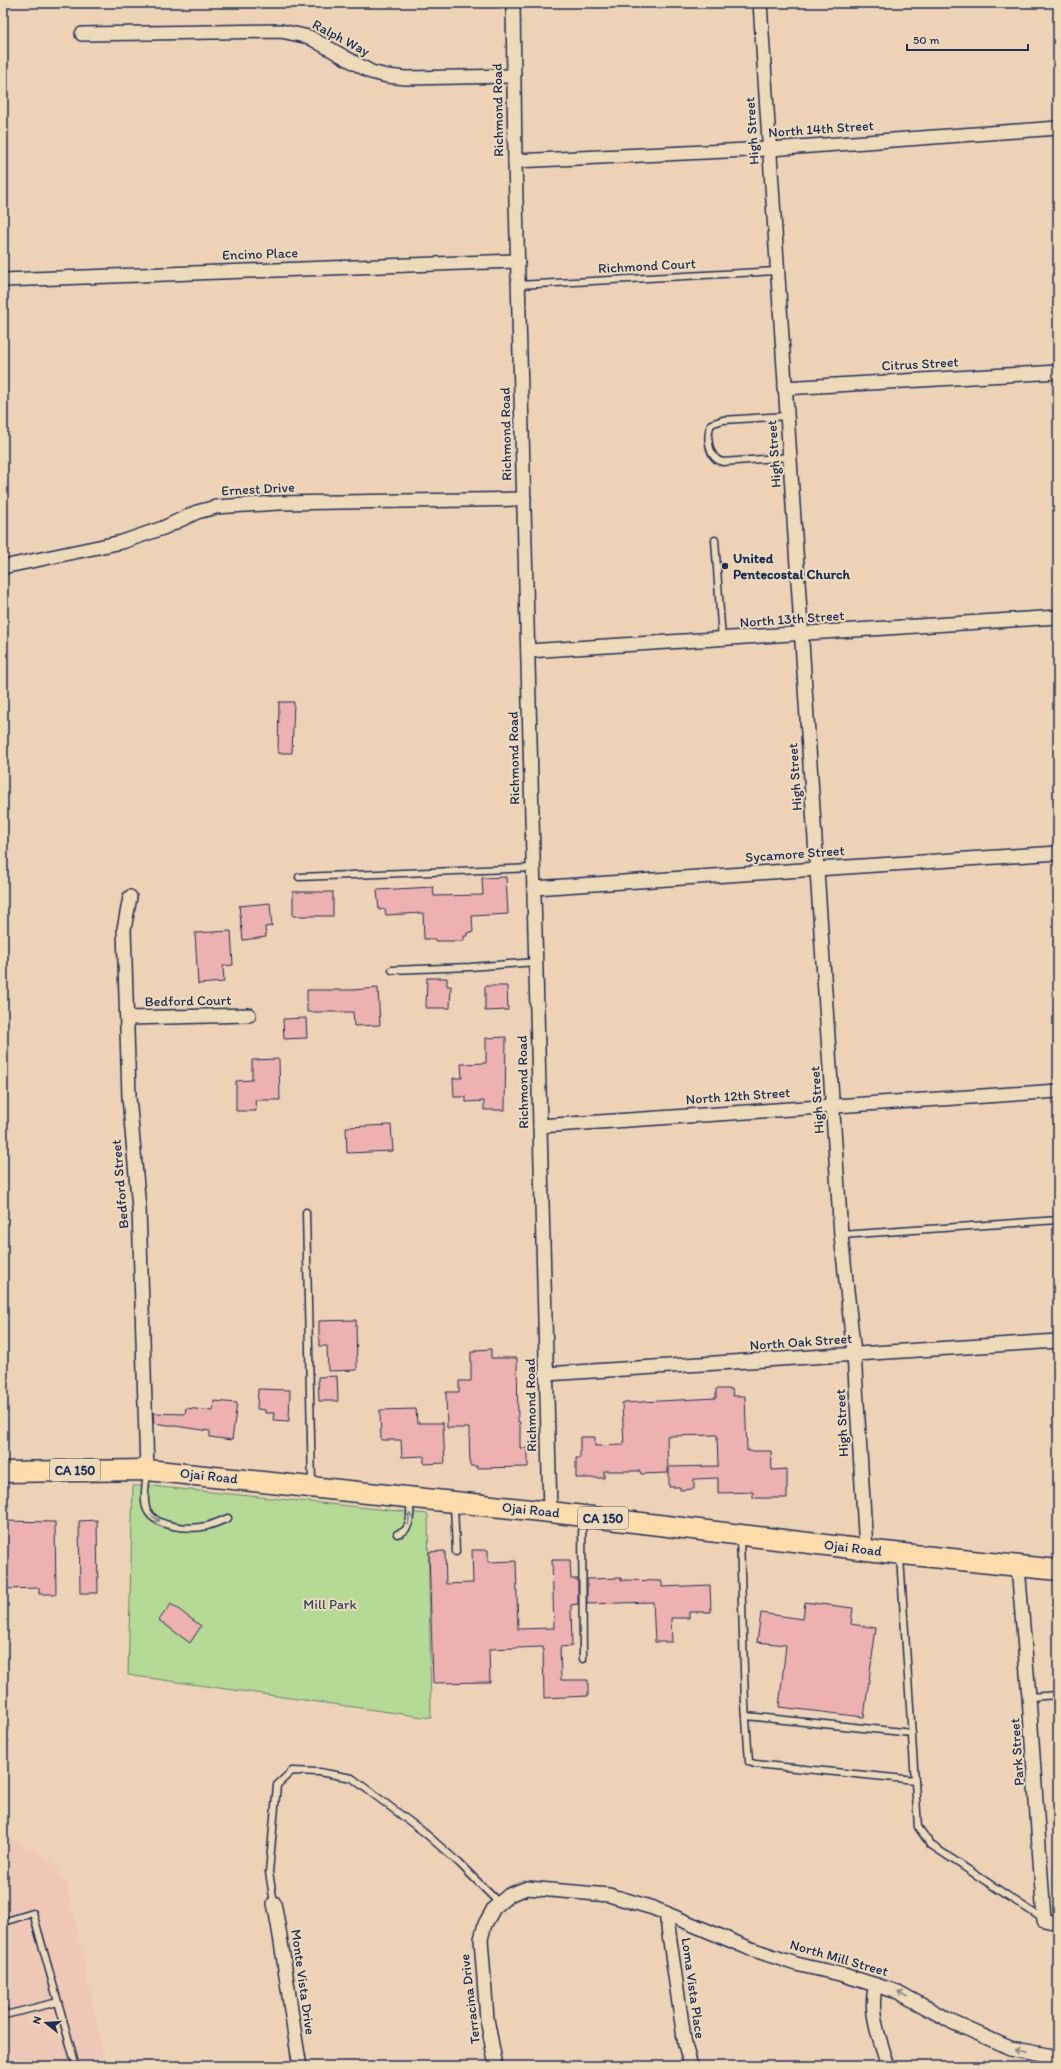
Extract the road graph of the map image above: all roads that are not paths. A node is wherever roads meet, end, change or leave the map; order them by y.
1 (513, 3) edge
2 (760, 3) edge
3 (82, 34) dead end
4 (513, 76) junction
5 (1058, 128) edge
6 (770, 149) junction
7 (515, 161) junction
8 (518, 261) junction
9 (777, 271) junction
10 (3, 280) edge
11 (518, 285) junction
12 (1058, 372) edge
13 (784, 388) junction
14 (787, 416) junction
15 (790, 457) junction
16 (524, 499) junction
17 (715, 540) dead end
18 (3, 567) edge
19 (1058, 617) edge
20 (801, 634) junction
21 (722, 640) junction
22 (528, 651) junction
23 (1058, 853) edge
24 (533, 868) junction
25 (817, 869) junction
26 (299, 877) dead end
27 (534, 888) junction
28 (130, 897) dead end
29 (536, 962) junction
30 (392, 970) dead end
31 (249, 1015) dead end
32 (128, 1018) junction
33 (1058, 1091) edge
34 (833, 1105) junction
35 (540, 1126) junction
36 (306, 1212) dead end
37 (1058, 1220) edge
38 (841, 1234) junction
39 (1058, 1341) edge
40 (854, 1354) junction
41 (546, 1374) junction
42 (147, 1470) junction
43 (3, 1472) edge
44 (312, 1486) junction
45 (410, 1498) junction
46 (454, 1503) junction
47 (550, 1512) junction
48 (582, 1516) junction
49 (228, 1518) dead end
50 (397, 1534) dead end
51 (740, 1535) junction
52 (866, 1549) junction
53 (456, 1552) dead end
54 (899, 1554) junction
55 (1018, 1567) junction
56 (1058, 1570) edge
57 (583, 1659) dead end
58 (1058, 1695) edge
59 (1029, 1697) junction
60 (746, 1716) junction
61 (912, 1733) junction
62 (915, 1780) junction
63 (608, 1895) joint
64 (274, 1903) joint
65 (499, 1903) junction
66 (666, 1913) junction
67 (1044, 1920) junction
68 (3, 1922) edge
69 (1058, 1923) edge
70 (876, 1985) junction
71 (58, 2002) junction
72 (3, 2008) edge
73 (1058, 2057) edge
74 (76, 2066) edge
75 (300, 2066) edge
76 (496, 2066) edge
77 (691, 2066) edge
78 (888, 2066) edge

1 - 4 street, Richmond Road
2 - 6 street, High Street
3 - 4 street, Ralph Way
4 - 7 street, Richmond Road
5 - 6 street, North 14th Street
6 - 7 street, North 14th Street
6 - 9 street, High Street
7 - 8 street, Richmond Road
8 - 10 street, Encino Place
8 - 11 street, Richmond Road
9 - 11 lane, Richmond Court
9 - 13 street, High Street
11 - 16 street, Richmond Road
12 - 13 street, Citrus Street
13 - 14 street, High Street
14 - 15 street, High Street
14 - 15 lane
15 - 20 street, High Street
16 - 18 street, Ernest Drive
16 - 22 street, Richmond Road
17 - 21 lane
19 - 20 street, North 13th Street
20 - 21 street, North 13th Street
20 - 25 street, High Street
21 - 22 street, North 13th Street
22 - 24 street, Richmond Road
23 - 25 street, Sycamore Street
24 - 26 lane
24 - 27 street, Richmond Road
25 - 27 street, Sycamore Street
25 - 34 street, High Street
27 - 29 street, Richmond Road
28 - 32 street, Bedford Street
29 - 30 lane
29 - 35 street, Richmond Road
31 - 32 street, Bedford Court
32 - 42 street, Bedford Street
33 - 34 street, North 12th Street
34 - 35 street, North 12th Street
34 - 38 street, High Street
35 - 41 street, Richmond Road
36 - 44 lane
37 - 38 lane
38 - 40 street, High Street
39 - 40 street, North Oak Street
40 - 41 street, North Oak Street
40 - 52 street, High Street
41 - 47 street, Richmond Road
42 - 43 main road, Ojai Road / CA 150
42 - 44 main road, Ojai Road / CA 150
42 -> 49 lane
44 - 45 main road, Ojai Road / CA 150
45 - 46 main road, Ojai Road / CA 150
50 -> 45 lane
46 - 47 main road, Ojai Road / CA 150
46 - 53 lane
47 - 48 main road, Ojai Road / CA 150
48 - 51 main road, Ojai Road / CA 150
48 - 57 lane
51 - 52 main road, Ojai Road / CA 150
51 - 60 lane
52 - 54 main road, Ojai Road / CA 150
54 - 55 main road, Ojai Road / CA 150
54 - 61 lane
55 - 56 main road, Ojai Road / CA 150
55 - 59 street, Park Street
58 - 59 lane
59 - 67 street, Park Street
60 - 61 lane
60 - 62 lane
61 - 62 lane
62 - 67 lane
63 - 65 street, Terracina Drive
63 - 66 street, North Mill Street
64 - 65 lane
64 - 75 street, Monte Vista Drive
65 - 76 street, Terracina Drive
66 - 70 street, North Mill Street
66 - 77 street, Loma Vista Place
67 - 69 street
68 - 71 lane
73 -> 70 street, North Mill Street
70 - 78 street
71 - 72 lane
71 - 74 lane

